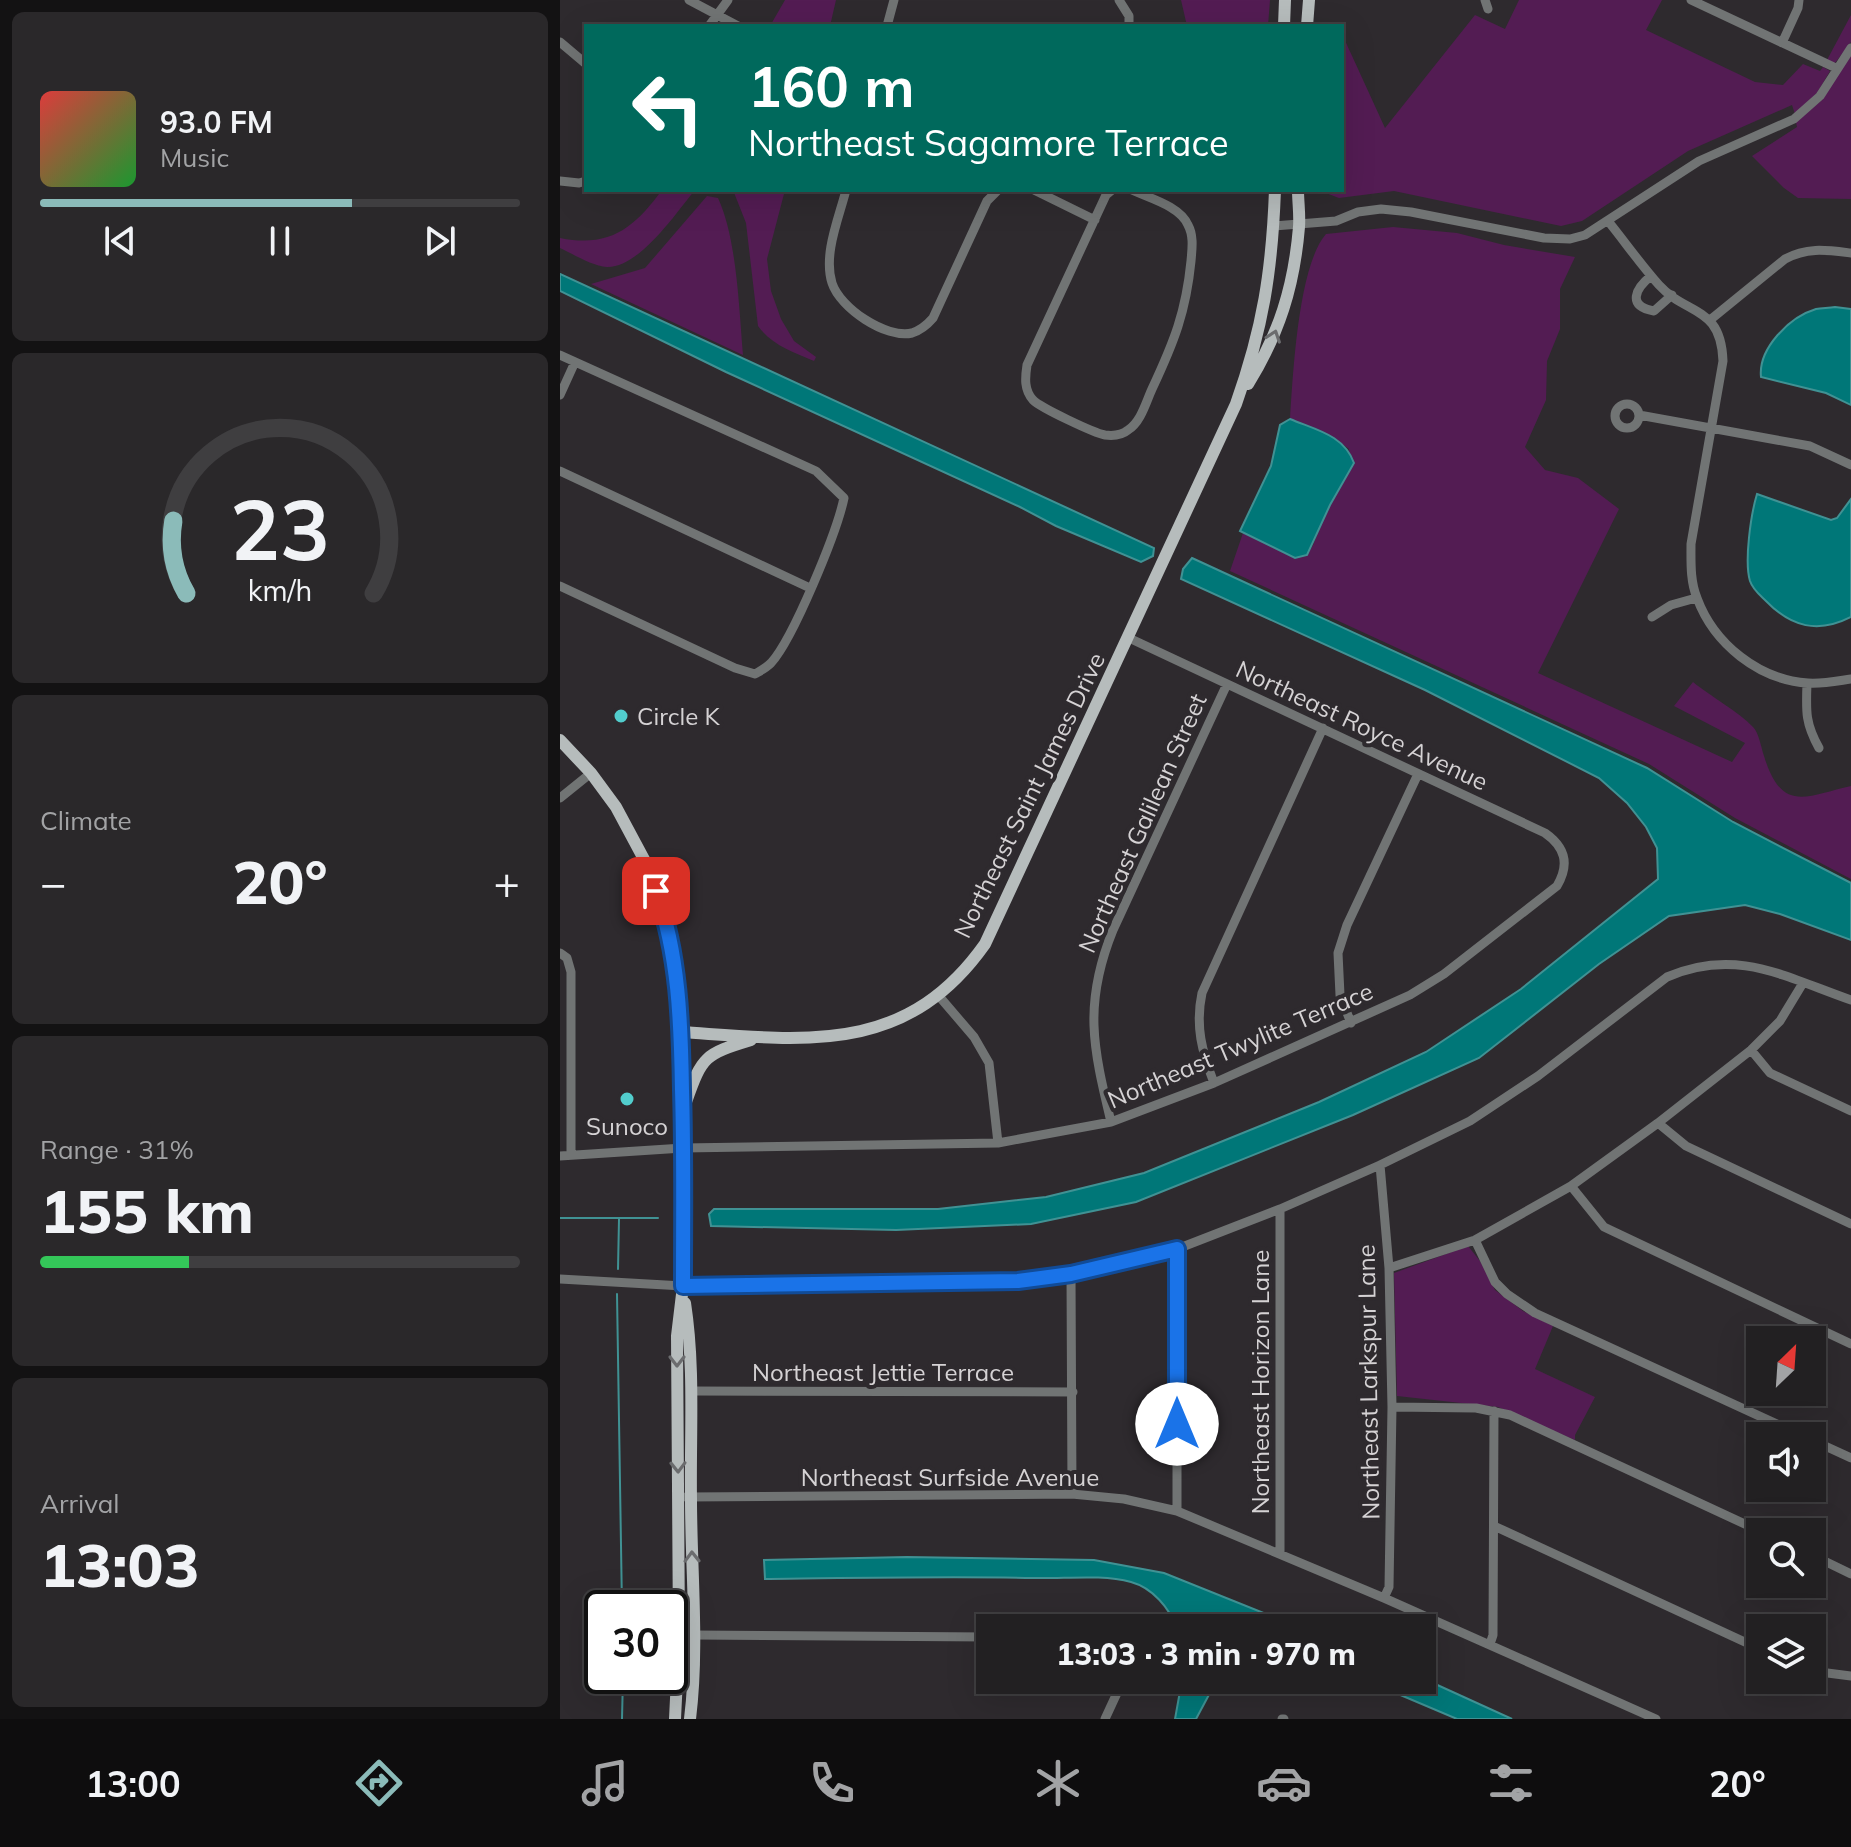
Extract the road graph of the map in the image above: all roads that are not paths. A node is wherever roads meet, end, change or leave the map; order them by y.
1 (689, 0) edge
2 (728, 0) edge
3 (894, 0) edge
4 (1119, 0) edge
5 (1285, 0) edge
6 (1309, 0) edge
7 (1691, 0) edge
8 (1799, 0) edge
9 (716, 15) junction
10 (710, 24) edge
11 (734, 24) edge
12 (888, 24) edge
13 (1129, 24) edge
14 (1284, 24) edge
15 (1307, 24) edge
16 (560, 42) edge
17 (1782, 43) junction
18 (1851, 48) edge
19 (584, 62) edge
20 (1836, 68) junction
21 (560, 181) edge
22 (584, 182) edge
23 (845, 192) edge
24 (996, 192) edge
25 (1038, 192) edge
26 (1110, 192) edge
27 (1136, 192) edge
28 (1275, 192) edge
29 (1298, 192) edge
30 (1095, 220) junction
31 (1608, 221) junction
32 (1299, 223) junction
33 (1274, 226) junction
34 (1851, 253) edge
35 (1651, 276) junction
36 (1672, 295) junction
37 (1710, 320) junction
38 (560, 355) edge
39 (575, 362) junction
40 (560, 395) edge
41 (1236, 404) junction
42 (1639, 415) dead end
43 (1711, 427) junction
44 (1851, 465) edge
45 (560, 471) edge
46 (560, 586) edge
47 (810, 588) junction
48 (1696, 598) junction
49 (1652, 617) dead end
50 (1129, 638) junction
51 (1851, 679) edge
52 (1807, 683) junction
53 (1227, 684) junction
54 (1323, 728) junction
55 (560, 740) edge
56 (1819, 748) dead end
57 (591, 773) junction
58 (1418, 774) junction
59 (560, 798) edge
60 (1565, 861) joint
61 (564, 956) edge
62 (1803, 983) junction
63 (938, 995) junction
64 (1851, 1000) edge
65 (1351, 1023) junction
66 (681, 1032) junction
67 (760, 1037) junction
68 (565, 1050) edge
69 (1751, 1050) junction
70 (1214, 1083) junction
71 (1851, 1111) edge
72 (683, 1113) junction
73 (1111, 1122) junction
74 (1658, 1123) junction
75 (998, 1143) junction
76 (683, 1148) junction
77 (565, 1156) edge
78 (1380, 1165) junction
79 (1571, 1186) junction
80 (1280, 1209) junction
81 (1851, 1224) edge
82 (1475, 1240) junction
83 (1177, 1249) junction
84 (1389, 1268) junction
85 (1071, 1274) junction
86 (560, 1279) edge
87 (683, 1286) junction
88 (1851, 1344) edge
89 (693, 1391) junction
90 (1073, 1392) junction
91 (1392, 1407) junction
92 (1494, 1411) junction
93 (1772, 1422) edge
94 (1826, 1446) edge
95 (1851, 1458) edge
96 (1072, 1494) junction
97 (685, 1497) junction
98 (1177, 1511) junction
99 (1746, 1525) edge
100 (1494, 1526) junction
101 (1280, 1554) junction
102 (1826, 1562) edge
103 (1851, 1574) edge
104 (1384, 1598) junction
105 (694, 1635) junction
106 (976, 1637) edge
107 (1746, 1643) edge
108 (1490, 1644) junction
109 (1826, 1673) edge
110 (1851, 1676) edge
111 (1117, 1694) edge
112 (675, 1719) edge
113 (690, 1719) edge
114 (1105, 1719) edge
115 (1656, 1719) edge

1 - 9 street
2 - 9 street
3 - 12 street
4 - 13 street
5 - 14 main road
6 - 15 main road
7 - 17 street
8 - 17 street
9 - 10 street
9 - 11 street
16 - 19 street
17 - 20 street
18 - 20 street
20 - 31 street
21 - 22 street
23 - 24 street
25 - 30 street
26 - 30 street
27 - 30 street
28 - 33 main road, Northeast Saint James Drive
29 - 32 main road, Northeast Saint James Drive
31 - 32 street
31 - 35 street
32 - 33 street
41 -> 32 main road, Northeast Saint James Drive
33 - 41 main road, Northeast Saint James Drive
34 - 37 street
35 - 36 street
35 - 36 street
36 - 37 street
37 - 43 street
38 - 39 street
39 - 40 street
39 - 47 street
41 - 50 main road, Northeast Saint James Drive
42 - 43 street
43 - 44 street
43 - 48 street
45 - 47 street
46 - 47 street
48 - 49 street
48 - 52 street
50 - 53 street, Northeast Royce Avenue
50 - 63 main road, Northeast Saint James Drive
51 - 52 street
52 - 56 street
53 - 54 street, Northeast Royce Avenue
53 - 73 street, Northeast Galilean Street
54 - 58 street, Northeast Royce Avenue
54 - 70 street
55 - 57 main road
57 - 59 street
57 - 66 main road
58 - 60 street, Northeast Royce Avenue
58 - 65 street
60 - 65 street, Northeast Twylite Terrace
61 - 68 street
62 - 64 street
62 - 69 street
62 - 78 street
63 - 67 main road, Northeast Saint James Drive
63 - 75 street
65 - 70 street, Northeast Twylite Terrace
66 - 67 main road, Northeast Saint James Drive
66 - 72 main road
67 - 72 main road
68 - 77 street
69 - 71 street
69 - 74 street
70 - 73 street, Northeast Twylite Terrace
72 - 76 main road
73 - 75 street, Northeast Twylite Terrace
74 - 79 street
74 - 81 street
75 - 76 street, Northeast Twylite Terrace
76 - 77 street, Northeast Twylite Terrace
76 - 87 main road
78 - 80 street
78 - 84 street, Northeast Larkspur Lane
79 - 82 street
79 - 88 street
80 - 83 street
80 - 101 street, Northeast Horizon Lane
82 - 84 street
82 - 93 street
83 - 85 street
83 - 98 street
84 - 91 street, Northeast Larkspur Lane
85 - 87 street
85 - 90 street
86 - 87 street
87 - 89 main road
87 -> 97 main road
89 - 90 street, Northeast Jettie Terrace
89 - 97 main road
90 - 96 street
91 - 92 street
91 - 104 street, Northeast Larkspur Lane
92 - 99 street
92 - 100 street
94 - 95 street
96 - 97 street, Northeast Surfside Avenue
96 - 98 street, Northeast Surfside Avenue
105 -> 97 main road
97 - 112 main road
98 - 101 street, Northeast Surfside Avenue
100 - 107 street
100 - 108 street
101 - 104 street, Northeast Surfside Avenue
102 - 103 street
104 - 108 street, Northeast Surfside Avenue
105 - 106 street
105 - 113 main road
108 - 115 street, Northeast Surfside Avenue
109 - 110 street
111 - 114 street

